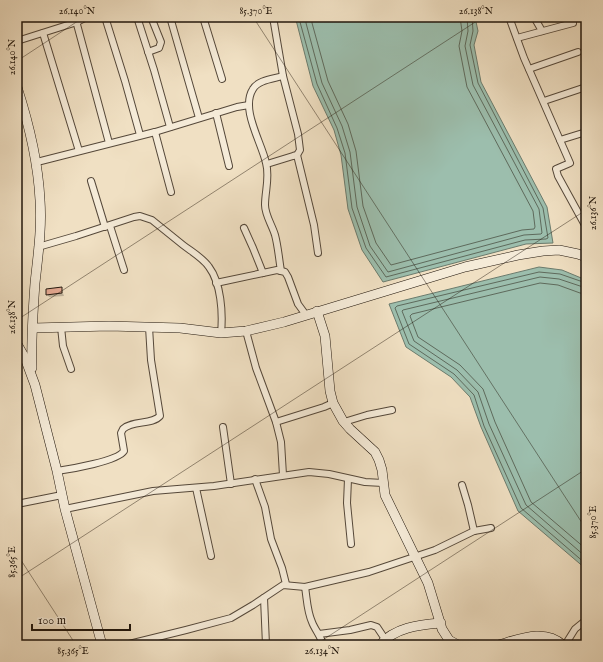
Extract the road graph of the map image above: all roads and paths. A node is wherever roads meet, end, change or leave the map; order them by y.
1 (87, 17) edge
2 (105, 17) edge
3 (137, 17) edge
4 (151, 17) edge
5 (170, 17) edge
6 (203, 17) edge
7 (273, 17) edge
8 (509, 17) edge
9 (534, 17) edge
10 (76, 19) edge
11 (573, 23) dead end
12 (542, 31) junction
13 (43, 32) junction
14 (517, 38) junction
15 (17, 41) edge
16 (148, 52) junction
17 (578, 52) dead end
18 (529, 70) junction
19 (283, 76) junction
20 (222, 79) dead end
21 (17, 87) edge
22 (586, 87) edge
23 (544, 101) junction
24 (249, 105) junction
25 (216, 113) junction
26 (199, 118) junction
27 (170, 127) junction
28 (155, 132) junction
29 (586, 132) edge
30 (140, 136) junction
31 (560, 140) junction
32 (109, 143) junction
33 (79, 151) junction
34 (297, 155) junction
35 (37, 162) junction
36 (266, 164) junction
37 (229, 166) dead end
38 (91, 181) dead end
39 (172, 192) dead end
40 (108, 226) junction
41 (244, 228) dead end
42 (586, 228) edge
43 (38, 247) junction
44 (318, 253) dead end
45 (585, 256) edge
46 (124, 270) dead end
47 (281, 271) junction
48 (263, 273) junction
49 (216, 283) junction
50 (317, 311) junction
51 (306, 315) junction
52 (61, 327) junction
53 (149, 327) junction
54 (33, 328) junction
55 (246, 332) junction
56 (221, 333) junction
57 (17, 344) edge
58 (71, 370) dead end
59 (32, 373) junction
60 (333, 403) junction
61 (392, 410) dead end
62 (276, 422) junction
63 (344, 422) junction
64 (223, 427) dead end
65 (57, 472) junction
66 (283, 475) junction
67 (255, 479) junction
68 (348, 479) junction
69 (383, 483) junction
70 (231, 484) junction
71 (462, 485) dead end
72 (196, 488) junction
73 (62, 495) junction
74 (17, 504) edge
75 (65, 509) junction
76 (491, 528) dead end
77 (474, 531) junction
78 (351, 544) dead end
79 (212, 556) dead end
80 (414, 556) junction
81 (286, 584) junction
82 (305, 587) junction
83 (264, 598) junction
84 (586, 620) edge
85 (441, 623) junction
86 (319, 634) junction
87 (382, 642) edge
88 (508, 644) edge
89 (102, 645) edge
90 (125, 645) edge
91 (266, 645) edge
92 (323, 645) edge
93 (458, 645) edge
94 (498, 645) edge
95 (564, 645) edge

1 - 10 street
2 - 30 street
3 - 16 street
4 - 16 street
5 - 26 street
6 - 20 street
7 - 19 street
8 - 14 street
9 - 12 street
10 - 13 street
10 - 32 street
11 - 12 street
12 - 14 street
13 - 15 street
13 - 33 street
14 - 18 street
16 - 27 street
17 - 18 street
18 - 23 street
19 - 24 street
19 - 34 street
21 - 35 street
22 - 23 street
23 - 31 street
24 - 25 street
24 - 36 street
25 - 26 street
25 - 37 street
26 - 27 street
27 - 28 street
28 - 30 street
28 - 39 street
29 - 31 street
30 - 32 street
31 - 42 street
32 - 33 street
33 - 35 street
34 - 36 street
34 - 44 street
35 - 43 street
36 - 47 street
38 - 40 street
40 - 43 street
40 - 46 street
40 - 49 street
41 - 48 street
43 - 54 street
45 - 50 street
47 - 48 street
47 - 51 street
48 - 49 street
49 - 56 street
50 - 51 street
50 - 60 street
51 - 55 street
52 - 53 street
52 - 54 street
52 - 58 street
53 - 56 street
53 - 65 street
54 - 59 street
55 - 56 street
55 - 62 street
57 - 59 street
59 - 65 street
60 - 62 street
60 - 63 street
61 - 63 street
62 - 66 street
63 - 69 street
64 - 70 street
65 - 73 street
66 - 67 street
66 - 68 street
67 - 70 street
67 - 81 street
68 - 69 street
68 - 78 street
69 - 80 street
70 - 72 street
71 - 77 street
72 - 75 street
72 - 79 street
73 - 74 street
73 - 75 street
75 - 89 street
76 - 77 street
77 - 80 street
80 - 82 street
80 - 85 street
81 - 82 street
81 - 83 street
82 - 86 street
83 - 90 street
83 - 91 street
84 - 95 street
85 - 87 street
85 - 93 street
86 - 87 street
86 - 92 street
88 - 94 street
88 - 95 street

